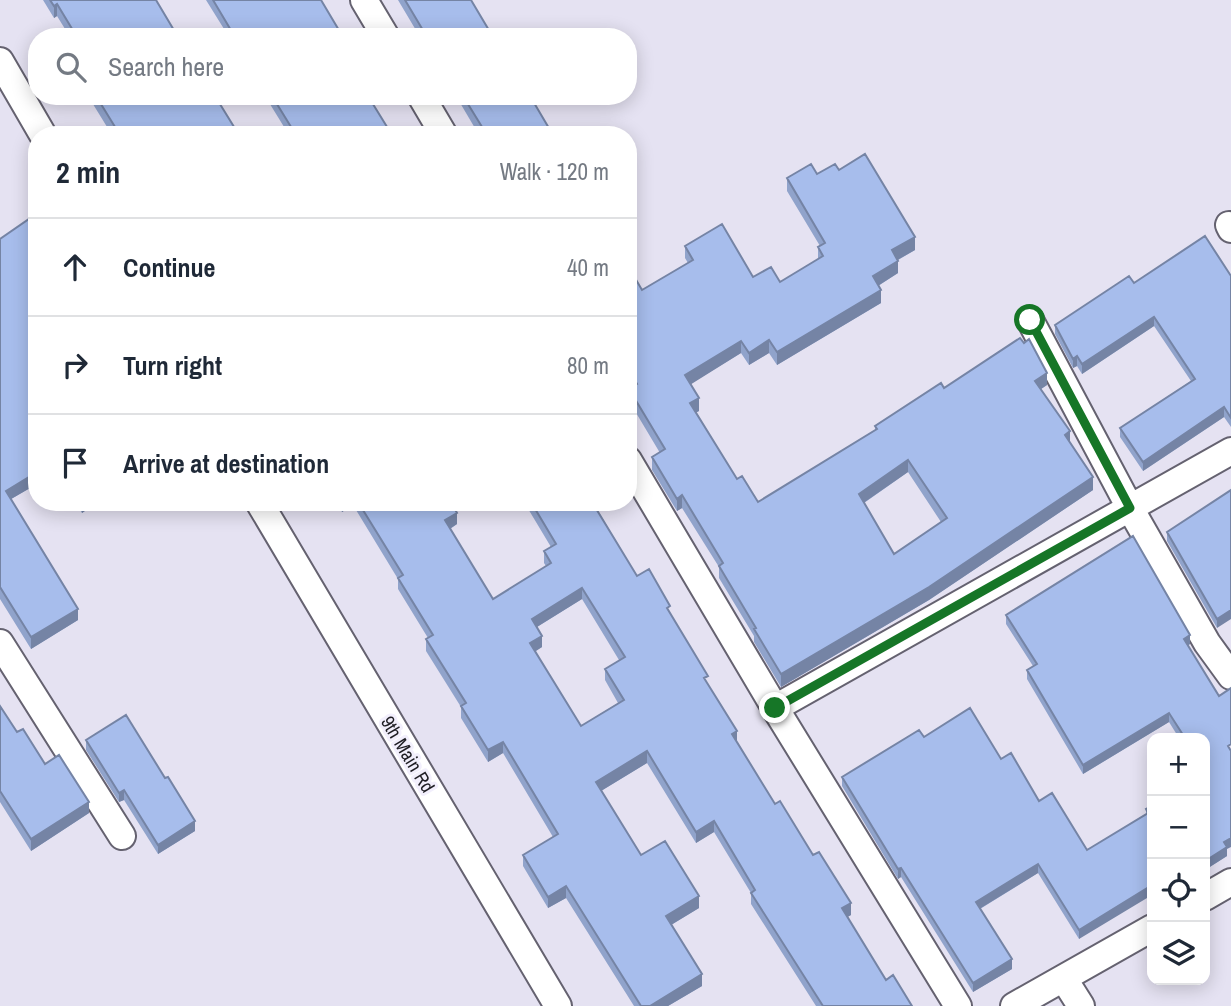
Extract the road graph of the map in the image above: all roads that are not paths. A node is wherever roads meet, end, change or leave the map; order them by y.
1 (364, 0) edge
2 (381, 28) edge
3 (0, 61) edge
4 (426, 105) edge
5 (38, 126) edge
6 (439, 126) edge
7 (1030, 320) dead end
8 (1231, 451) edge
9 (637, 475) edge
10 (1130, 508) junction
11 (264, 511) edge
12 (0, 643) edge
13 (1231, 676) edge
14 (775, 708) junction
15 (122, 836) dead end
16 (1231, 882) edge
17 (1210, 894) edge
18 (1147, 931) edge
19 (1064, 979) junction
20 (558, 1006) edge
21 (958, 1006) edge
22 (1014, 1006) edge
23 (1081, 1006) edge

1 - 2 street
3 - 5 street
4 - 6 street
7 - 10 street
8 - 10 street
9 - 14 street
10 - 13 street
10 - 14 street
11 - 20 street, 9th Main Rd
12 - 15 street
14 - 21 street
16 - 17 street
18 - 19 street
19 - 22 street
19 - 23 street

